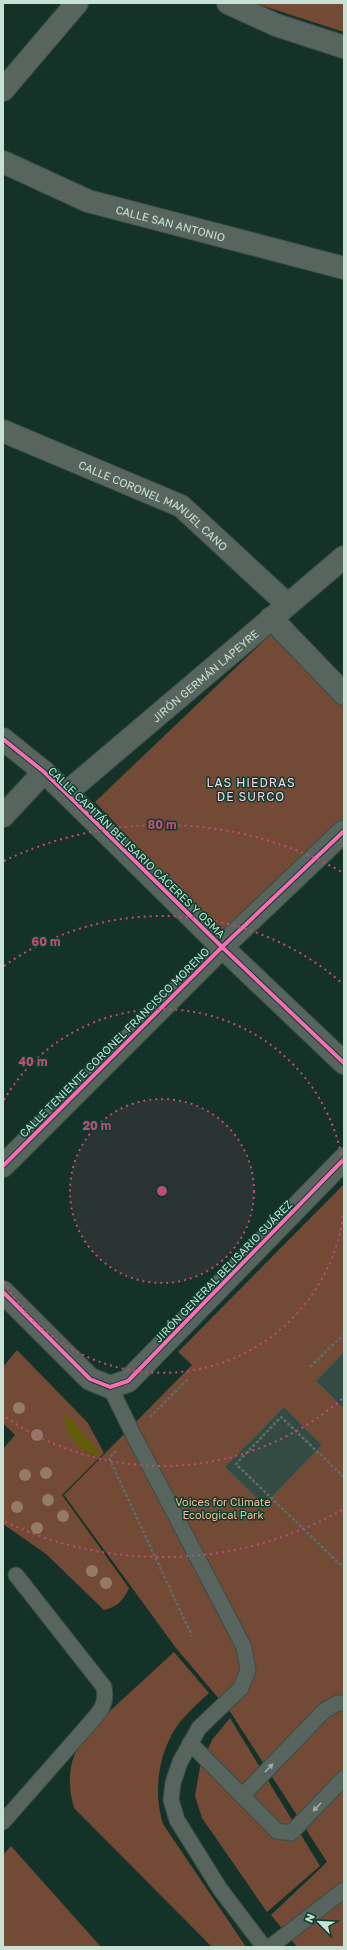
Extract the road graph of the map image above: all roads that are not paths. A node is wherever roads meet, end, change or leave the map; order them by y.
1 (77, 3) edge
2 (228, 3) edge
3 (344, 47) edge
4 (3, 90) edge
5 (3, 162) edge
6 (344, 268) edge
7 (3, 431) edge
8 (344, 557) edge
9 (279, 611) junction
10 (344, 694) edge
11 (3, 739) edge
12 (44, 772) junction
13 (66, 793) junction
14 (3, 816) edge
15 (344, 832) edge
16 (222, 947) junction
17 (344, 1063) edge
18 (344, 1159) edge
19 (3, 1166) edge
20 (3, 1292) edge
21 (110, 1387) junction
22 (16, 1575) dead end
23 (344, 1704) edge
24 (190, 1743) junction
25 (344, 1778) edge
26 (242, 1796) junction
27 (3, 1822) edge
28 (344, 1890) edge
29 (264, 1947) edge
30 (270, 1947) edge

1 - 4 street
2 - 3 street
5 - 6 street, CALLE SAN ANTONIO
7 - 9 street, CALLE CORONEL MANUEL CANO
8 - 9 street, JIRÓN GERMÁN LAPEYRE
9 - 10 street, CALLE CORONEL MANUEL CANO
9 - 13 street, JIRÓN GERMÁN LAPEYRE
11 - 12 street, CALLE CAPITÁN BELISARIO CÁCERES Y OSMA
12 - 13 street, CALLE CAPITÁN BELISARIO CÁCERES Y OSMA
12 - 14 street
13 - 16 street, CALLE CAPITÁN BELISARIO CÁCERES Y OSMA
15 - 16 street, CALLE TENIENTE CORONEL FRANCISCO MORENO
16 - 17 street, CALLE CAPITÁN BELISARIO CÁCERES Y OSMA
16 - 19 street, CALLE TENIENTE CORONEL FRANCISCO MORENO
18 - 21 street, JIRÓN GENERAL BELISARIO SUÁREZ
20 - 21 street
21 - 24 lane
22 - 27 lane
26 -> 23 lane
24 - 26 lane
24 - 29 lane
25 -> 26 lane
28 - 30 lane

